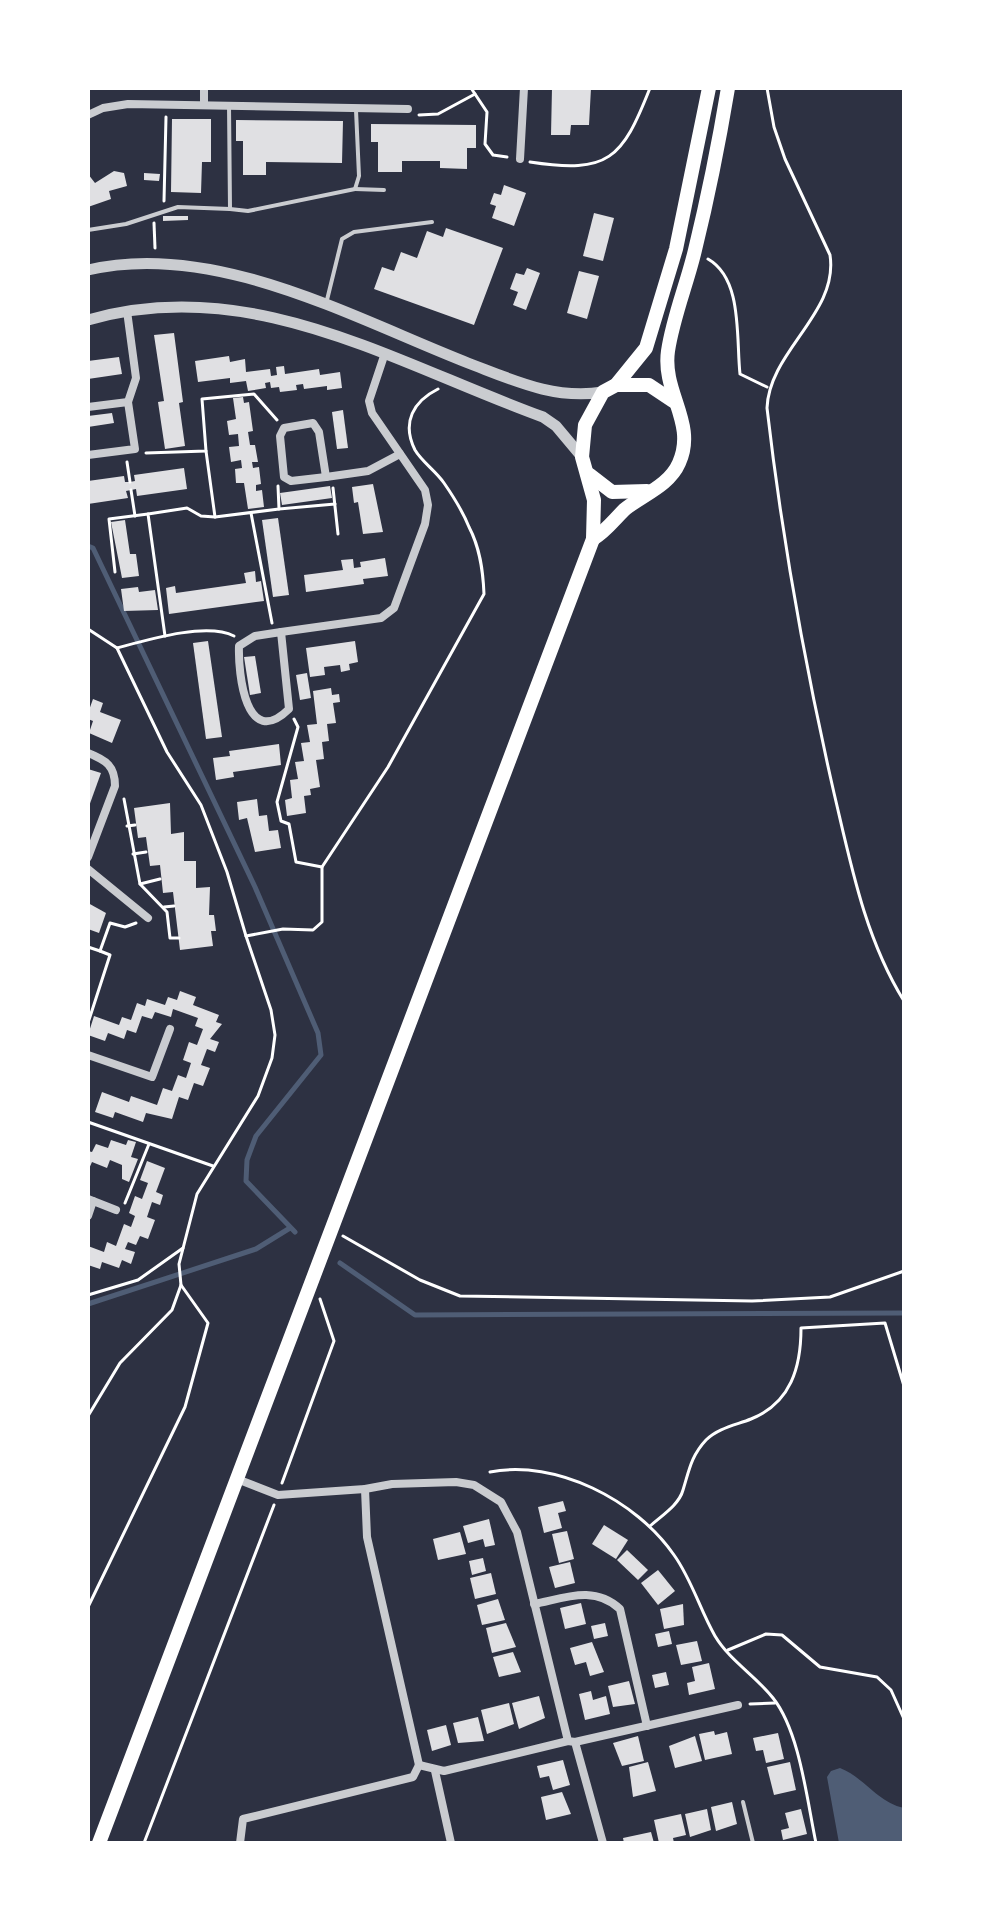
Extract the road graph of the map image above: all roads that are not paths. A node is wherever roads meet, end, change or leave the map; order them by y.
1 (204, 88) edge
2 (524, 88) edge
3 (709, 88) edge
4 (728, 88) edge
5 (204, 105) junction
6 (229, 105) junction
7 (356, 107) junction
8 (408, 109) road end
9 (88, 115) edge
10 (520, 159) road end
11 (355, 189) junction
12 (384, 190) dead end
13 (230, 209) junction
14 (432, 222) dead end
15 (88, 230) edge
16 (88, 270) edge
17 (326, 306) junction
18 (126, 310) junction
19 (88, 320) edge
20 (384, 356) junction
21 (610, 389) junction
22 (128, 402) junction
23 (676, 404) junction
24 (88, 407) edge
25 (400, 454) junction
26 (88, 455) edge
27 (584, 463) junction
28 (329, 476) junction
29 (651, 490) junction
30 (593, 539) junction
31 (278, 632) junction
32 (88, 753) edge
33 (88, 857) edge
34 (88, 869) edge
35 (148, 918) road end
36 (170, 1029) dead end
37 (88, 1055) edge
38 (91, 1200) edge
39 (116, 1210) road end
40 (88, 1216) edge
41 (237, 1479) junction
42 (365, 1489) junction
43 (534, 1604) junction
44 (738, 1705) road end
45 (647, 1726) junction
46 (572, 1742) junction
47 (419, 1765) junction
48 (435, 1771) junction
49 (743, 1802) dead end
50 (99, 1843) edge
51 (240, 1843) edge
52 (451, 1843) edge
53 (603, 1843) edge
54 (753, 1843) edge

1 - 5 street
2 - 10 street
3 - 21 main road
4 - 23 main road
5 - 6 street
5 - 9 street
6 - 7 street
6 - 13 lane
7 - 8 street
7 - 11 lane
11 - 12 lane
11 - 13 lane
13 - 15 lane
14 - 17 lane
16 - 17 street
17 - 21 street
18 - 19 street
18 - 20 street
18 - 22 street
20 - 25 street
20 - 27 street
21 - 23 main road
21 - 27 main road
22 - 24 street
22 - 26 street
23 - 29 main road
25 - 28 street
25 - 31 street
27 - 29 main road
27 - 30 main road
28 - 28 street
29 - 30 main road
30 - 41 main road
31 - 31 street
32 - 33 street
34 - 35 street
36 - 37 street
38 - 39 street
38 - 40 street
41 - 42 street
41 - 50 main road
42 - 43 street
42 - 47 street
43 - 45 street
43 - 46 street
44 - 45 street
45 - 46 street
46 - 48 street
46 - 53 street
47 - 48 street
47 - 51 street
48 - 52 street
49 - 54 lane

